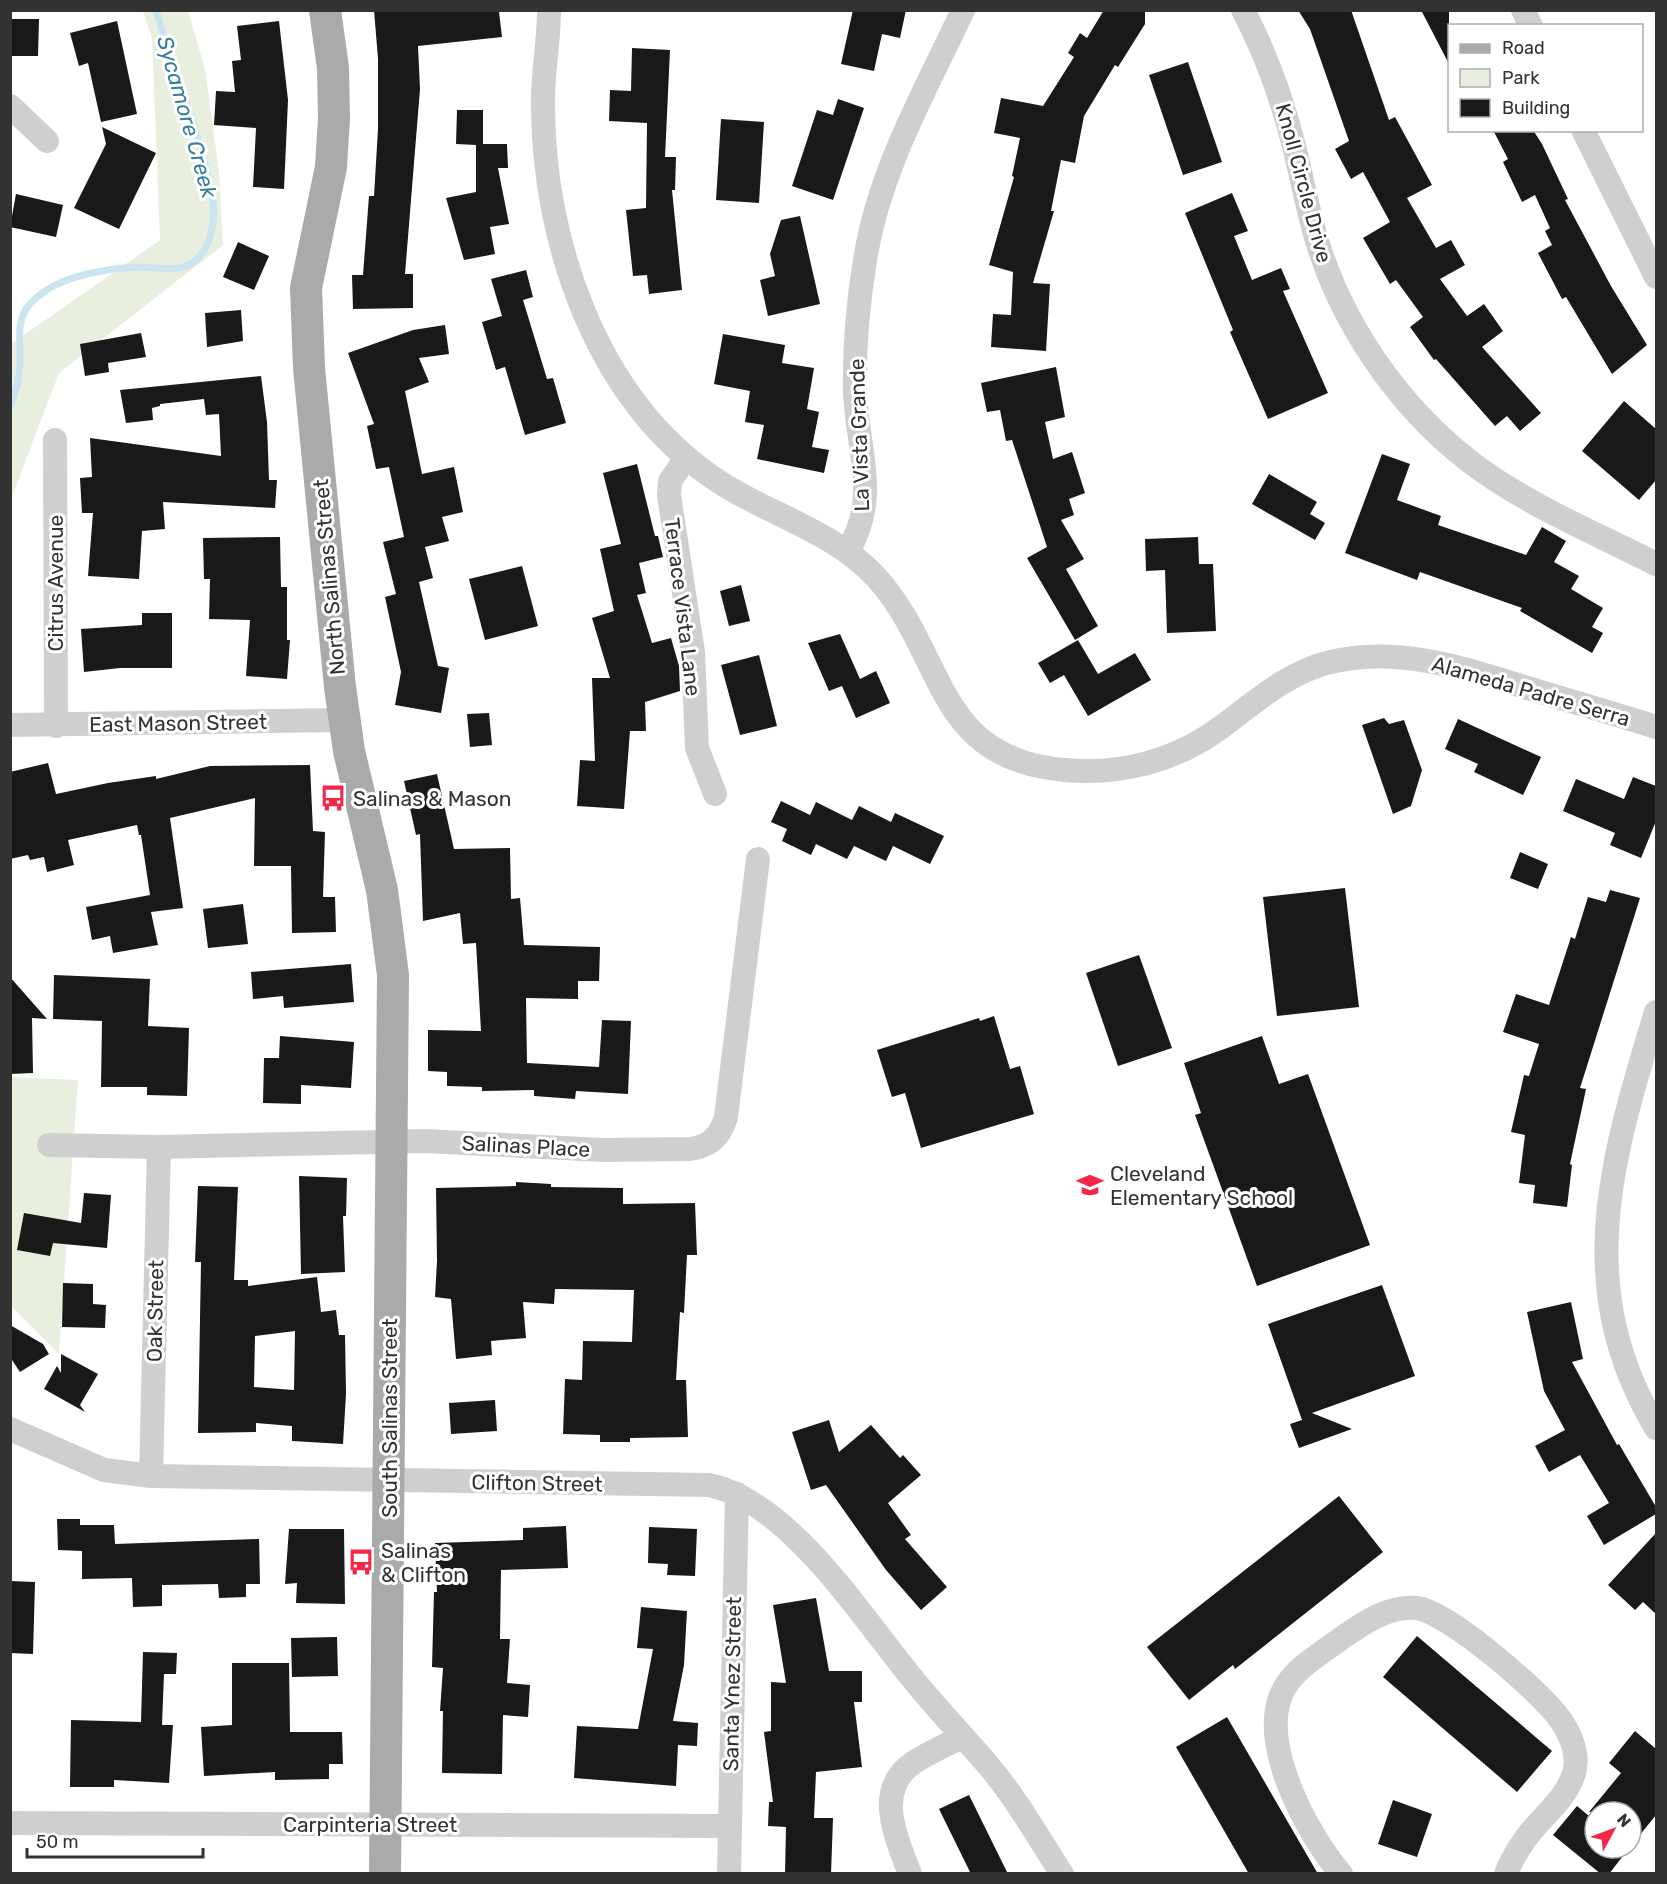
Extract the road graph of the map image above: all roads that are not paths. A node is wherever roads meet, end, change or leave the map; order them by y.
1 (325, 10) edge
2 (549, 10) edge
3 (963, 10) edge
4 (1243, 10) edge
5 (1523, 10) edge
6 (1530, 24) edge
7 (10, 106) edge
8 (1584, 132) edge
9 (47, 141) dead end
10 (1656, 277) edge
11 (55, 440) dead end
12 (686, 458) junction
13 (847, 552) junction
14 (1656, 564) edge
15 (345, 720) junction
16 (10, 725) edge
17 (56, 726) junction
18 (1656, 727) edge
19 (715, 794) dead end
20 (758, 859) dead end
21 (1656, 1012) edge
22 (390, 1142) junction
23 (49, 1145) dead end
24 (159, 1147) junction
25 (1656, 1428) edge
26 (10, 1429) edge
27 (151, 1476) junction
28 (388, 1481) junction
29 (737, 1494) junction
30 (962, 1737) junction
31 (10, 1823) edge
32 (386, 1824) junction
33 (729, 1826) junction
34 (386, 1874) edge
35 (729, 1874) edge
36 (910, 1874) edge
37 (1062, 1874) edge
38 (1341, 1874) edge
39 (1506, 1874) edge

1 - 15 main road, North Salinas Street
2 - 12 street, Alameda Padre Serra
3 - 13 street, La Vista Grande
4 - 14 street, Knoll Circle Drive
5 - 6 street
7 - 9 street
8 - 10 street
11 - 17 street, Citrus Avenue
12 - 13 street, Alameda Padre Serra
12 - 19 street, Terrace Vista Lane
13 - 18 street, Alameda Padre Serra
15 - 17 street, East Mason Street
15 - 22 main road, North Salinas Street
16 - 17 street, East Mason Street
20 - 22 street, Salinas Place
21 - 25 street
22 - 24 street, Salinas Place
22 - 28 main road, South Salinas Street
23 - 24 street, Salinas Place
24 - 27 street, Oak Street
26 - 27 street, Clifton Street
27 - 28 street, Clifton Street
28 - 29 street, Clifton Street
28 - 32 main road, South Salinas Street
29 - 30 street, Clifton Street
29 - 33 street, Santa Ynez Street
30 - 36 street
30 - 37 street, Clifton Street
31 - 32 street, Carpinteria Street
32 - 33 street, Carpinteria Street
32 - 34 main road, South Salinas Street
33 - 35 street, Santa Ynez Street
38 - 39 street

